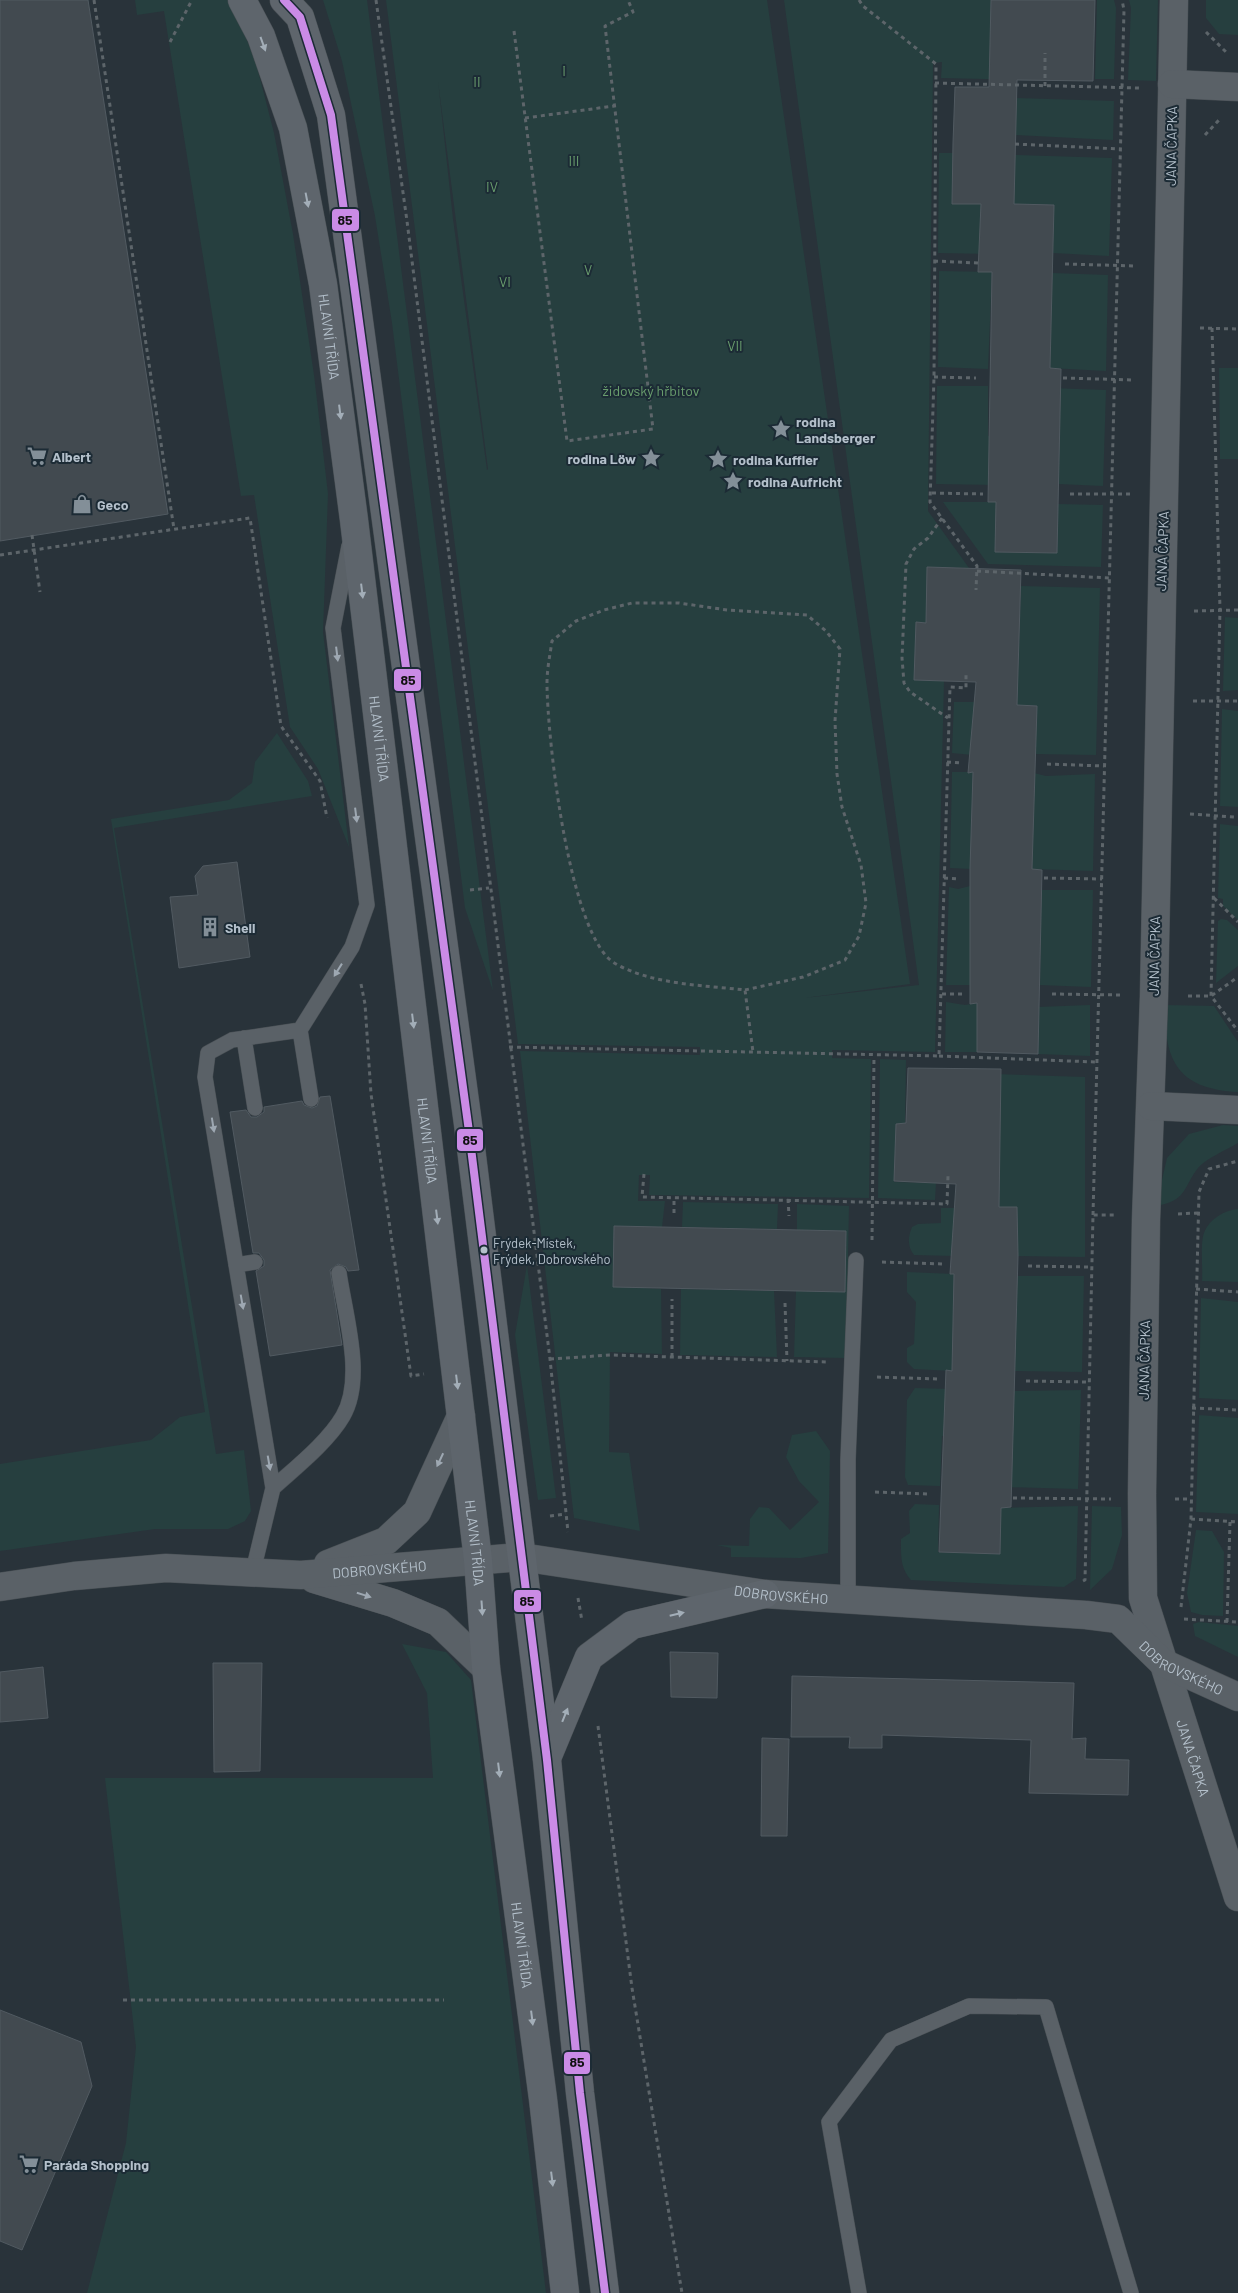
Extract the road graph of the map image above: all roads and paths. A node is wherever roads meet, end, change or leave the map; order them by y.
1 (94, 0) edge
2 (192, 0) edge
3 (242, 0) edge
4 (376, 0) edge
5 (628, 0) edge
6 (859, 0) edge
7 (1122, 0) edge
8 (1174, 0) edge
9 (294, 6) edge
10 (1202, 28) dead end
11 (514, 31) dead end
12 (170, 42) dead end
13 (1045, 53) dead end
14 (1229, 55) dead end
15 (935, 83) junction
16 (1172, 84) junction
17 (1045, 86) junction
18 (1238, 87) edge
19 (1122, 88) junction
20 (614, 106) junction
21 (525, 118) junction
22 (1015, 144) dead end
23 (1120, 149) junction
24 (934, 261) junction
25 (978, 262) dead end
26 (1065, 264) dead end
27 (1117, 266) junction
28 (1168, 268) junction
29 (1212, 328) dead end
30 (934, 377) junction
31 (976, 378) dead end
32 (1063, 378) dead end
33 (1114, 380) junction
34 (1166, 381) junction
35 (932, 494) junction
36 (983, 494) dead end
37 (1070, 494) dead end
38 (1112, 494) junction
39 (1164, 494) junction
40 (942, 518) junction
41 (354, 520) junction
42 (174, 529) junction
43 (32, 536) dead end
44 (34, 550) junction
45 (0, 555) edge
46 (977, 571) junction
47 (1109, 578) junction
48 (976, 590) dead end
49 (40, 592) dead end
50 (1220, 609) junction
51 (1238, 610) edge
52 (1160, 614) junction
53 (966, 675) dead end
54 (1218, 700) junction
55 (1158, 701) junction
56 (1237, 701) edge
57 (948, 718) junction
58 (946, 762) junction
59 (961, 763) dead end
60 (1047, 764) dead end
61 (1104, 766) junction
62 (1157, 811) junction
63 (1215, 816) junction
64 (1234, 817) dead end
65 (329, 827) dead end
66 (944, 878) junction
67 (1044, 878) dead end
68 (958, 879) dead end
69 (1102, 879) junction
70 (1213, 898) junction
71 (1238, 922) edge
72 (352, 947) junction
73 (1238, 977) edge
74 (745, 990) junction
75 (942, 994) junction
76 (965, 994) dead end
77 (1052, 994) dead end
78 (1098, 995) junction
79 (1154, 996) junction
80 (1211, 996) junction
81 (300, 1030) junction
82 (1238, 1031) edge
83 (244, 1038) junction
84 (509, 1047) junction
85 (753, 1052) junction
86 (874, 1056) junction
87 (939, 1056) junction
88 (1096, 1062) junction
89 (310, 1099) dead end
90 (1151, 1106) junction
91 (255, 1108) dead end
92 (1238, 1110) edge
93 (1238, 1161) edge
94 (644, 1174) dead end
95 (948, 1176) dead end
96 (674, 1198) junction
97 (788, 1200) junction
98 (873, 1201) junction
99 (674, 1213) dead end
100 (1197, 1213) junction
101 (1092, 1215) junction
102 (1147, 1215) junction
103 (789, 1216) dead end
104 (864, 1261) junction
105 (255, 1262) dead end
106 (942, 1264) dead end
107 (236, 1265) junction
108 (1028, 1266) dead end
109 (1092, 1267) junction
110 (338, 1273) dead end
111 (1196, 1289) junction
112 (1238, 1292) edge
113 (672, 1299) dead end
114 (785, 1303) dead end
115 (672, 1357) junction
116 (550, 1359) junction
117 (787, 1361) junction
118 (853, 1363) junction
119 (431, 1373) dead end
120 (869, 1376) dead end
121 (939, 1379) dead end
122 (1026, 1381) dead end
123 (1089, 1382) junction
124 (1192, 1408) junction
125 (1238, 1410) edge
126 (460, 1416) junction
127 (273, 1488) junction
128 (850, 1491) junction
129 (928, 1494) dead end
130 (1013, 1498) dead end
131 (1086, 1499) junction
132 (1191, 1499) junction
133 (1142, 1500) junction
134 (1191, 1519) junction
135 (1230, 1522) junction
136 (1238, 1522) edge
137 (521, 1557) junction
138 (478, 1560) junction
139 (571, 1564) junction
140 (254, 1571) junction
141 (301, 1575) junction
142 (1079, 1584) dead end
143 (0, 1587) edge
144 (764, 1594) junction
145 (848, 1598) junction
146 (1180, 1612) dead end
147 (1176, 1618) dead end
148 (1227, 1622) junction
149 (1238, 1622) edge
150 (589, 1657) junction
151 (486, 1668) junction
152 (1175, 1669) junction
153 (1238, 1697) edge
154 (597, 1722) dead end
155 (547, 1760) junction
156 (1238, 1897) edge
157 (123, 2000) dead end
158 (444, 2000) dead end
159 (565, 2293) edge
160 (606, 2293) edge
161 (682, 2293) edge
162 (859, 2293) edge
163 (1131, 2293) edge

1 - 42 path
2 - 12 path
3 -> 41 main road, HLAVNÍ TŘÍDA
4 - 84 path
5 - 20 path
6 - 15 path
7 - 19 path
8 - 16 street, JANA ČAPKA
9 - 137 main road
10 - 14 path
11 - 21 path
13 - 17 path
15 - 17 path
15 - 24 path
16 - 18 street
16 - 19 path
16 - 28 street, JANA ČAPKA
17 - 19 path
19 - 23 path
20 - 21 path
20 - 21 path
22 - 23 path
23 - 27 path
24 - 25 path
24 - 30 path
26 - 27 path
27 - 28 path
27 - 33 path
28 - 34 street, JANA ČAPKA
29 - 50 path
30 - 31 path
30 - 35 path
32 - 33 path
33 - 34 path
33 - 38 path
34 - 39 street, JANA ČAPKA
35 - 36 path
35 - 40 path
37 - 38 path
38 - 39 path
38 - 47 path
39 - 52 street, JANA ČAPKA
40 - 46 path
40 - 57 path
41 -> 72 lane
41 -> 126 main road, HLAVNÍ TŘÍDA
42 - 44 path
42 - 65 path
43 - 44 path
44 - 45 path
44 - 49 path
46 - 47 path
46 - 48 path
47 - 61 path
50 - 51 path
50 - 52 path
50 - 54 path
52 - 55 street, JANA ČAPKA
53 - 57 path
54 - 55 path
54 - 56 path
54 - 63 path
55 - 62 street, JANA ČAPKA
57 - 58 path
58 - 59 path
58 - 66 path
60 - 61 path
61 - 69 path
62 - 63 path
62 - 79 street, JANA ČAPKA
63 - 64 path
63 - 70 path
66 - 68 path
66 - 75 path
67 - 69 path
69 - 78 path
70 - 71 path
70 - 80 path
72 -> 81 lane
72 - 119 path
73 - 80 path
74 - 74 path
74 - 85 path
75 - 76 path
75 - 87 path
77 - 78 path
78 - 79 path
78 - 88 path
79 - 80 path
79 - 90 street, JANA ČAPKA
80 - 82 path
81 - 83 lane
81 - 89 lane
83 - 91 lane
83 -> 107 lane
84 - 85 path
84 - 116 path
85 - 86 path
86 - 87 path
86 - 98 path
87 - 88 path
88 - 101 path
90 - 92 street
90 - 102 street, JANA ČAPKA
93 - 100 path
94 - 96 path
95 - 98 path
96 - 97 path
96 - 99 path
97 - 98 path
97 - 103 path
98 - 104 path
100 - 102 path
100 - 111 path
101 - 102 path
101 - 109 path
102 - 133 street, JANA ČAPKA
104 - 106 path
104 - 118 lane
105 - 107 lane
107 -> 127 lane
108 - 109 path
109 - 123 path
110 - 127 lane
111 - 112 path
111 - 124 path
113 - 115 path
114 - 117 path
115 - 116 path
115 - 117 path
116 - 139 path
117 - 118 path
118 - 128 lane
120 - 121 path
122 - 123 path
123 - 131 path
124 - 125 path
124 - 132 path
126 - 138 main road, HLAVNÍ TŘÍDA
126 -> 141 street
127 - 140 lane
128 - 129 path
128 - 145 lane
130 - 131 path
131 - 133 path
131 - 142 path
132 - 133 path
132 - 134 path
133 - 152 street, JANA ČAPKA
134 - 135 path
134 - 146 path
135 - 136 path
135 - 148 path
137 - 138 street, DOBROVSKÉHO
137 - 139 street, DOBROVSKÉHO
137 - 155 main road
138 - 141 street, DOBROVSKÉHO
138 -> 151 main road, HLAVNÍ TŘÍDA
139 - 144 street, DOBROVSKÉHO
139 - 150 path
140 - 141 street, DOBROVSKÉHO
140 - 143 street, DOBROVSKÉHO
141 -> 151 street, DOBROVSKÉHO
144 - 145 street, DOBROVSKÉHO
150 -> 144 main road
145 - 152 street, DOBROVSKÉHO
147 - 148 path
148 - 149 path
155 -> 150 main road
151 -> 159 main road, HLAVNÍ TŘÍDA
152 - 153 street, DOBROVSKÉHO
152 - 156 street, JANA ČAPKA
154 - 161 path
155 - 160 main road
157 - 158 path
162 - 163 lane

